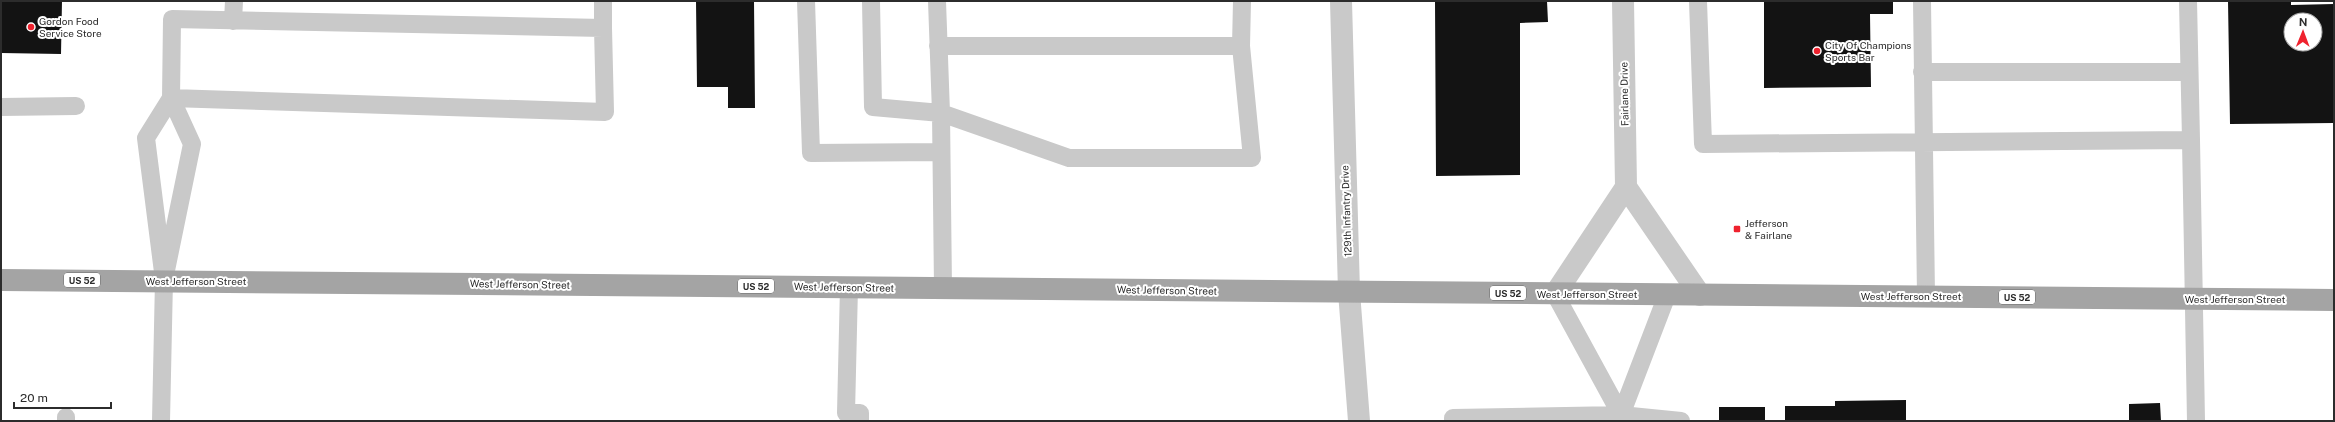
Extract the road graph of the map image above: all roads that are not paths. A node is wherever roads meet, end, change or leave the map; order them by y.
1 (234, 1) edge
2 (603, 1) edge
3 (806, 1) edge
4 (871, 1) edge
5 (937, 1) edge
6 (1242, 1) edge
7 (1341, 1) edge
8 (1623, 1) edge
9 (1698, 1) edge
10 (1922, 1) edge
11 (2188, 1) edge
12 (234, 21) junction
13 (603, 28) junction
14 (938, 46) junction
15 (1241, 46) junction
16 (1922, 72) junction
17 (2189, 72) junction
18 (171, 98) junction
19 (76, 106) dead end
20 (1, 107) edge
21 (941, 113) junction
22 (2191, 140) junction
23 (1924, 142) junction
24 (942, 152) junction
25 (1626, 187) junction
26 (1, 280) edge
27 (164, 280) junction
28 (849, 287) junction
29 (943, 288) junction
30 (1348, 292) junction
31 (1555, 294) junction
32 (1667, 295) junction
33 (1700, 295) junction
34 (1926, 296) junction
35 (2195, 299) junction
36 (2334, 300) edge
37 (1621, 415) junction
38 (161, 421) edge
39 (860, 421) edge
40 (1359, 421) edge
41 (1453, 421) edge
42 (1681, 421) edge
43 (2196, 421) edge

1 - 12 lane
2 - 13 lane
3 - 24 lane
4 - 21 lane
5 - 14 lane
6 - 15 lane
7 - 30 street, 129th Infantry Drive
8 - 25 street, Fairlane Drive
9 - 23 lane
10 - 16 lane
11 - 17 lane
12 - 13 lane
12 - 18 lane
13 - 18 lane
14 - 15 lane
14 - 21 lane
15 - 21 lane
16 - 17 lane
16 - 23 lane
17 - 22 lane
18 - 27 lane
18 - 27 lane
19 - 20 lane
21 - 24 lane
22 - 23 lane
22 - 35 lane
23 - 34 lane
24 - 29 lane
25 - 31 street
25 - 33 street
26 - 27 main road, West Jefferson Street / US 52
27 - 28 main road, West Jefferson Street / US 52
27 - 38 lane
28 - 29 main road, West Jefferson Street / US 52
28 - 39 lane
29 - 30 main road, West Jefferson Street / US 52
30 - 31 main road, West Jefferson Street / US 52
30 - 40 street, 129th Infantry Drive
31 - 32 main road, West Jefferson Street / US 52
31 - 37 lane
32 - 33 main road, West Jefferson Street / US 52
32 - 37 lane
33 - 34 main road, West Jefferson Street / US 52
34 - 35 main road, West Jefferson Street / US 52
35 - 36 main road, West Jefferson Street / US 52
35 - 43 lane
37 - 41 lane
37 - 42 lane

